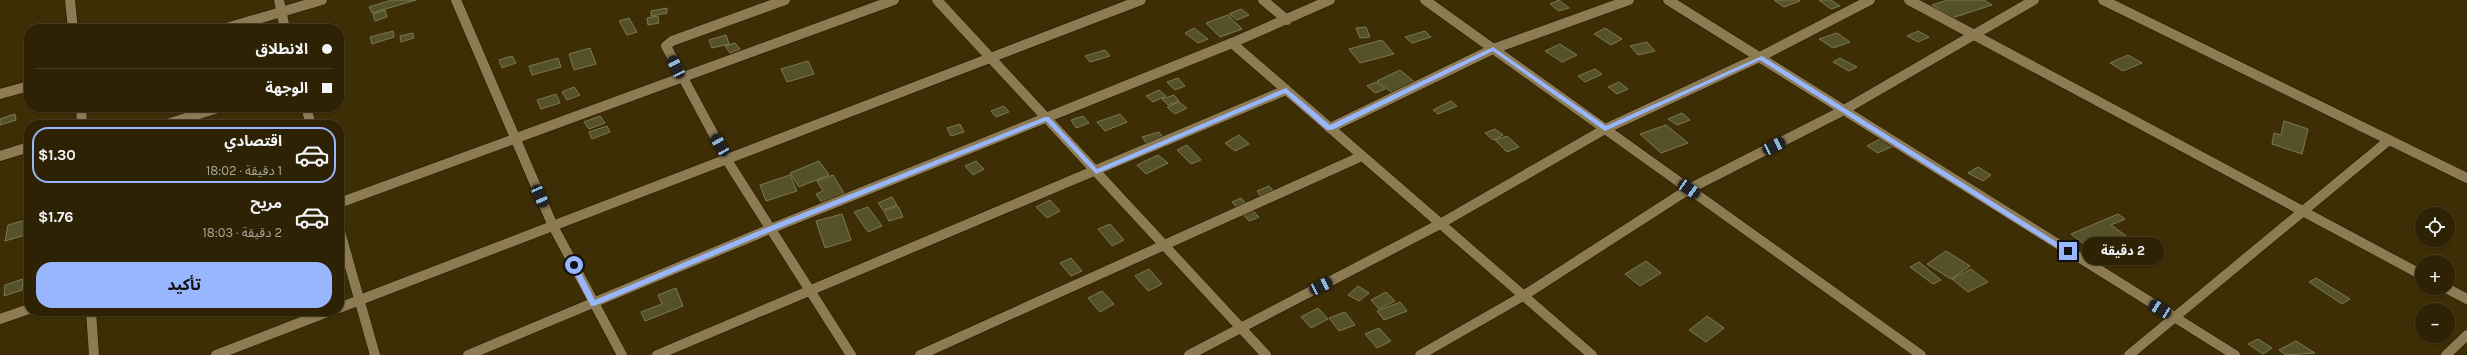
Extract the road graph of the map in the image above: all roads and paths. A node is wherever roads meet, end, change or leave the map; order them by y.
1 (70, 0) edge
2 (279, 0) edge
3 (322, 0) edge
4 (456, 0) edge
5 (785, 0) edge
6 (894, 0) edge
7 (937, 0) edge
8 (1141, 0) edge
9 (1263, 0) edge
10 (1330, 0) edge
11 (1425, 0) edge
12 (1629, 0) edge
13 (1668, 0) edge
14 (1870, 0) edge
15 (1909, 0) edge
16 (2034, 0) edge
17 (2103, 0) edge
18 (281, 12) junction
19 (1287, 20) junction
20 (72, 24) edge
21 (241, 24) edge
22 (284, 24) edge
23 (1974, 35) junction
24 (1232, 43) junction
25 (1493, 49) junction
26 (1760, 57) junction
27 (990, 58) junction
28 (681, 77) junction
29 (24, 87) edge
30 (1286, 90) junction
31 (0, 94) edge
32 (1844, 110) junction
33 (205, 112) edge
34 (1047, 119) junction
35 (180, 120) edge
36 (1330, 128) junction
37 (1605, 129) junction
38 (514, 138) junction
39 (2389, 140) junction
40 (24, 149) edge
41 (0, 156) edge
42 (1362, 156) junction
43 (728, 158) junction
44 (1096, 172) junction
45 (2467, 178) edge
46 (1689, 189) junction
47 (344, 201) edge
48 (2302, 211) junction
49 (1440, 224) junction
50 (553, 226) junction
51 (770, 229) junction
52 (344, 246) edge
53 (1165, 246) junction
54 (2415, 271) edge
55 (808, 289) junction
56 (2455, 293) edge
57 (1523, 296) junction
58 (359, 300) junction
59 (2467, 300) edge
60 (594, 304) junction
61 (344, 306) edge
62 (24, 311) edge
63 (91, 316) edge
64 (317, 316) edge
65 (2173, 318) junction
66 (0, 319) edge
67 (1241, 328) junction
68 (2467, 335) edge
69 (94, 355) edge
70 (216, 355) edge
71 (375, 355) edge
72 (468, 355) edge
73 (622, 355) edge
74 (656, 355) edge
75 (851, 355) edge
76 (920, 355) edge
77 (1189, 355) edge
78 (1266, 355) edge
79 (1420, 355) edge
80 (1592, 355) edge
81 (1921, 355) edge
82 (2129, 355) edge
83 (2235, 355) edge
84 (2446, 355) edge

1 - 20 street
2 - 18 street
3 - 18 street
4 - 38 street
5 - 28 street
6 - 28 street
7 - 27 street
8 - 27 street
9 - 19 street
10 - 19 street
11 - 25 street
12 - 25 street
13 - 26 street
14 - 26 street
15 - 23 street
16 - 23 street
17 - 39 street
18 - 21 street
18 - 22 street
19 - 24 street
23 - 32 street
23 - 48 street
24 - 30 street
24 - 34 street
25 - 36 street
25 - 37 street
26 - 32 street
26 - 37 street
27 - 34 street
27 - 43 street
28 - 38 street
28 - 43 street
29 - 31 street
30 - 36 street
30 - 44 street
32 - 46 street
32 - 65 street
33 - 35 street
34 - 44 street
34 - 51 street
36 - 42 street
37 - 46 street
37 - 49 street
38 - 47 street
38 - 50 street
39 - 45 street
39 - 48 street
40 - 41 street
42 - 49 street
42 - 53 street
43 - 50 street
43 - 51 street
44 - 53 street
44 - 55 street
46 - 57 street
46 - 81 street
48 - 54 street
48 - 65 street
49 - 57 street
49 - 67 street
50 - 58 street
50 - 60 street
51 - 55 street
51 - 60 street
52 - 58 street
53 - 67 street
53 - 76 street
55 - 74 street
55 - 75 street
56 - 59 street
57 - 79 street
57 - 80 street
58 - 61 street
58 - 71 street
60 - 72 street
60 - 73 street
62 - 66 street
63 - 69 street
64 - 70 street
65 - 82 street
65 - 83 street
67 - 77 street
67 - 78 street
68 - 84 street

